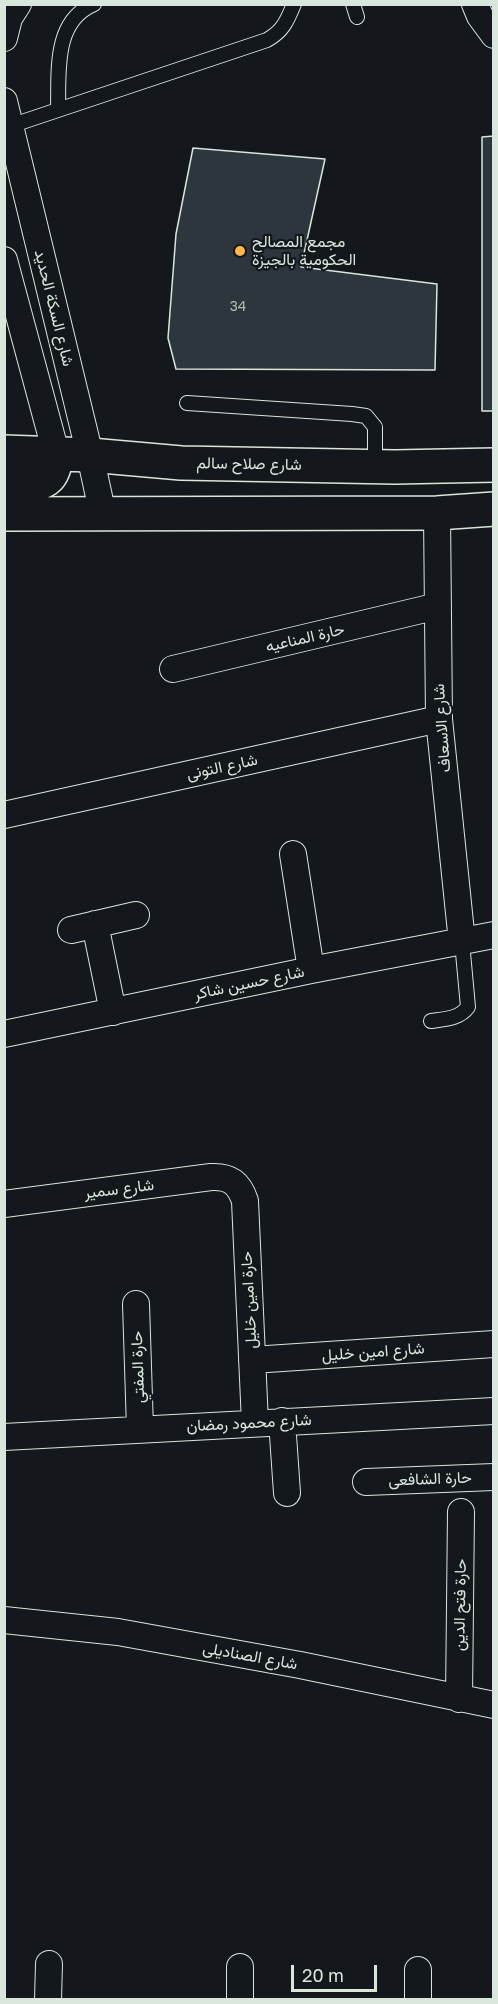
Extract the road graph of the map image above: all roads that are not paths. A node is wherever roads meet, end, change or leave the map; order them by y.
1 (18, 4) edge
2 (94, 4) edge
3 (294, 4) edge
4 (475, 4) edge
5 (494, 35) edge
6 (4, 38) edge
7 (4, 101) edge
8 (58, 109) junction
9 (10, 126) junction
10 (4, 261) edge
11 (187, 403) dead end
12 (4, 452) edge
13 (56, 453) junction
14 (90, 456) junction
15 (494, 465) edge
16 (375, 467) junction
17 (4, 484) edge
18 (494, 509) edge
19 (438, 513) junction
20 (4, 514) edge
21 (103, 515) junction
22 (438, 606) junction
23 (172, 669) dead end
24 (439, 719) junction
25 (4, 815) edge
26 (292, 854) dead end
27 (136, 915) dead end
28 (494, 935) edge
29 (462, 942) junction
30 (311, 970) junction
31 (112, 1012) junction
32 (431, 1021) dead end
33 (4, 1034) edge
34 (233, 1181) joint
35 (4, 1204) edge
36 (136, 1304) dead end
37 (494, 1344) edge
38 (252, 1360) junction
39 (494, 1411) edge
40 (282, 1421) junction
41 (255, 1423) junction
42 (140, 1429) junction
43 (4, 1437) edge
44 (494, 1477) edge
45 (366, 1482) dead end
46 (287, 1493) dead end
47 (461, 1512) dead end
48 (4, 1620) edge
49 (459, 1699) junction
50 (494, 1705) edge
51 (49, 1964) dead end
52 (240, 1967) dead end
53 (418, 1970) dead end
54 (48, 2000) edge
55 (240, 2000) edge
56 (418, 2000) edge

1 - 6 street
2 - 8 lane
3 - 8 lane
4 - 5 street
7 - 9 street, شارع السكة الحديد
8 - 9 lane
9 - 14 street, شارع السكة الحديد
10 - 13 street
11 - 16 lane
12 - 13 highway, شارع صلاح سالم
13 - 14 highway, شارع صلاح سالم
13 - 17 highway
14 - 16 highway, شارع صلاح سالم
14 - 21 street, شارع السكة الحديد
15 - 16 highway, شارع صلاح سالم
18 - 19 highway
19 - 21 highway
19 - 22 street, شارع الاسعاف
20 - 21 highway
22 - 23 street, حارة المناعيه
22 - 24 street, شارع الاسعاف
24 - 25 street, شارع التونى
24 - 29 street, شارع الاسعاف
26 - 30 street
27 - 31 street
28 - 29 street, شارع حسين شاكر
29 - 30 street, شارع حسين شاكر
29 - 32 lane
30 - 31 street, شارع حسين شاكر
31 - 33 street, شارع حسين شاكر
34 - 35 street, شارع سمير
34 - 38 street, حارة امين خليل
36 - 42 street, حارة المفتي
37 - 38 street, شارع امين خليل
38 - 41 street, حارة امين خليل
39 - 40 street, شارع محمود رمضان
40 - 41 street, شارع محمود رمضان
40 - 46 street
41 - 42 street, شارع محمود رمضان
42 - 43 street, شارع محمود رمضان
44 - 45 street, حارة الشافعى
47 - 49 street, حارة فتح الدين
48 - 49 street, شارع الصناديلى
49 - 50 street, شارع الصناديلى
51 - 54 street
52 - 55 street
53 - 56 street

